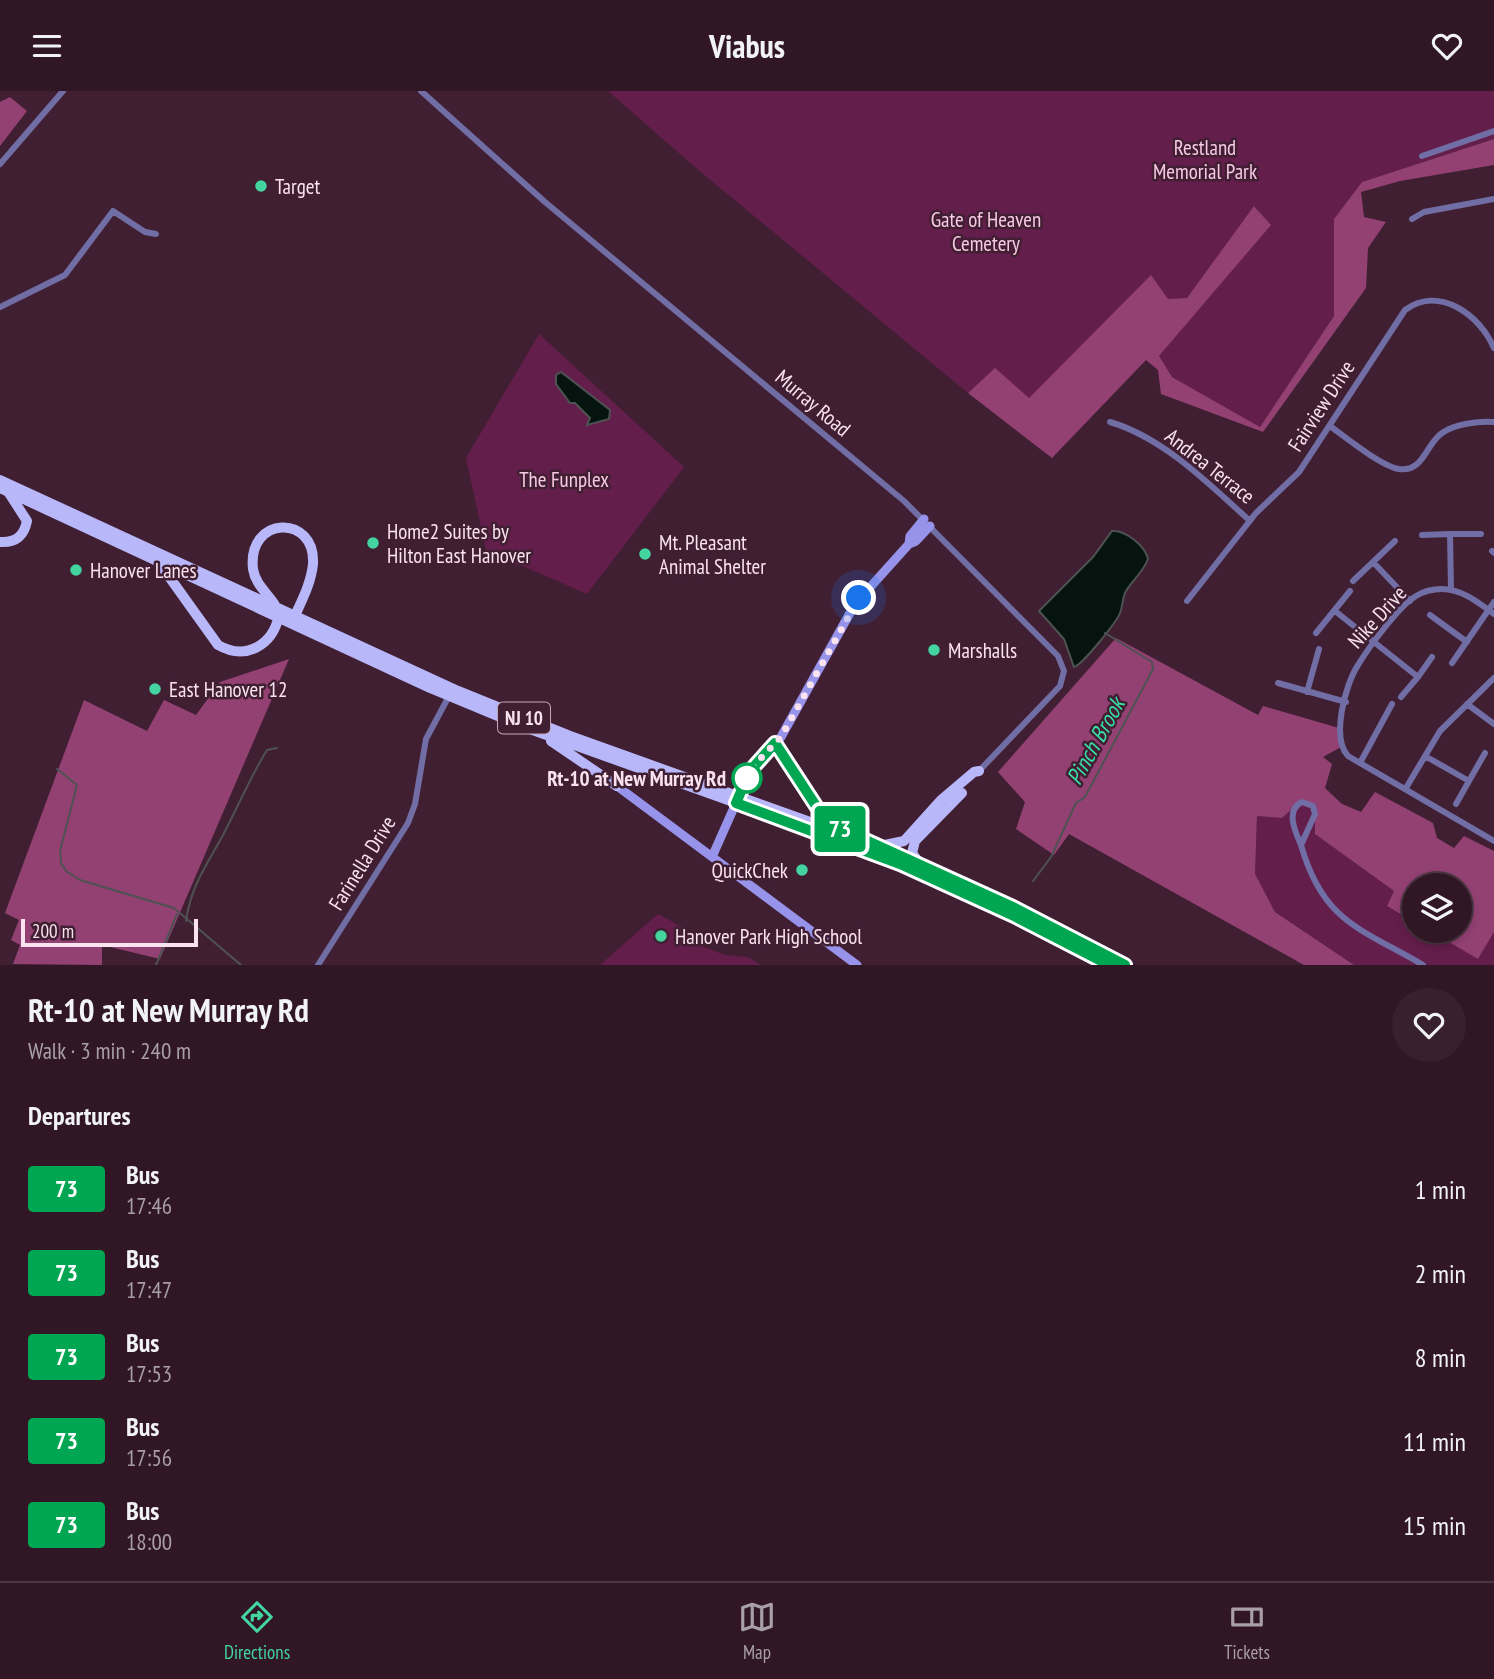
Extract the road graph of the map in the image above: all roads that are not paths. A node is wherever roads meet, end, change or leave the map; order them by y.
1 (421, 91) edge
2 (59, 92) edge
3 (1494, 131) edge
4 (1422, 156) dead end
5 (0, 164) edge
6 (1494, 199) edge
7 (1412, 219) dead end
8 (156, 234) dead end
9 (0, 307) edge
10 (1494, 348) edge
11 (1110, 422) dead end
12 (1494, 422) edge
13 (1330, 426) junction
14 (0, 480) edge
15 (4, 490) edge
16 (1250, 521) junction
17 (927, 522) junction
18 (1450, 534) junction
19 (1480, 534) dead end
20 (1422, 535) dead end
21 (1395, 541) dead end
22 (0, 542) edge
23 (157, 561) junction
24 (1373, 562) junction
25 (1353, 581) dead end
26 (1451, 590) junction
27 (1350, 591) dead end
28 (1187, 601) dead end
29 (1410, 601) junction
30 (1494, 602) edge
31 (1335, 611) junction
32 (1491, 612) edge
33 (278, 613) junction
34 (1430, 615) dead end
35 (293, 620) junction
36 (1316, 633) dead end
37 (1467, 642) junction
38 (1376, 643) junction
39 (1319, 649) dead end
40 (1432, 657) dead end
41 (1452, 663) dead end
42 (1418, 677) junction
43 (1494, 678) edge
44 (1278, 684) dead end
45 (1307, 692) junction
46 (449, 696) junction
47 (1401, 697) dead end
48 (1346, 702) junction
49 (1392, 704) dead end
50 (1467, 704) junction
51 (1494, 724) edge
52 (536, 731) junction
53 (775, 743) junction
54 (1485, 754) dead end
55 (1425, 756) junction
56 (1360, 763) junction
57 (979, 771) junction
58 (1469, 781) junction
59 (617, 786) joint
60 (1406, 789) junction
61 (737, 799) junction
62 (1456, 804) dead end
63 (853, 837) junction
64 (1494, 841) edge
65 (1301, 845) junction
66 (877, 846) junction
67 (712, 857) junction
68 (920, 864) junction
69 (318, 965) edge
70 (856, 965) edge
71 (1109, 965) edge
72 (1125, 965) edge
73 (1423, 965) edge

1 - 17 street, Murray Road
2 - 5 street
3 - 4 street
6 - 7 street
8 - 9 street
10 - 13 street, Fairview Drive
11 - 16 street, Andrea Terrace
12 - 13 street
13 - 16 street, Fairview Drive
14 - 33 main road, NJ 10
15 - 22 main road
15 - 23 main road, NJ 10
16 - 28 street, Fairview Drive
17 - 53 street
17 - 57 street, Murray Road
18 - 19 street
18 - 20 street
18 - 26 street
21 - 24 street
23 - 33 main road, NJ 10
23 - 33 main road
24 - 25 street
24 - 29 street
26 - 29 street, Nike Drive
26 - 32 street
27 - 31 street
29 - 38 street, Nike Drive
30 - 32 street
31 - 36 street
31 - 38 street
32 - 37 street
33 - 35 main road, NJ 10
33 - 35 main road
34 - 37 street
35 - 46 main road, NJ 10
35 - 61 main road, NJ 10
37 - 41 street
38 - 42 street
38 - 48 street, Nike Drive
39 - 45 street
40 - 42 street
42 - 47 street
43 - 50 street
44 - 45 street
45 - 48 street
46 - 52 main road, NJ 10
46 - 69 street, Farinella Drive
48 - 56 street, Nike Drive
49 - 56 street
50 - 51 street
50 - 55 street
52 - 59 main road
52 - 61 main road, NJ 10
53 - 61 street
53 - 63 main road
54 - 58 street
55 - 58 street
55 - 60 street
56 - 60 street, Nike Drive
57 - 66 main road
57 - 68 main road
58 - 62 street
59 - 67 street
60 - 64 street, Nike Drive
61 - 63 main road, NJ 10
61 - 67 street
61 - 71 main road, NJ 10
63 - 66 main road, NJ 10
65 - 65 street
65 - 73 street
66 - 68 main road, NJ 10
67 - 70 street
68 - 72 main road, NJ 10

